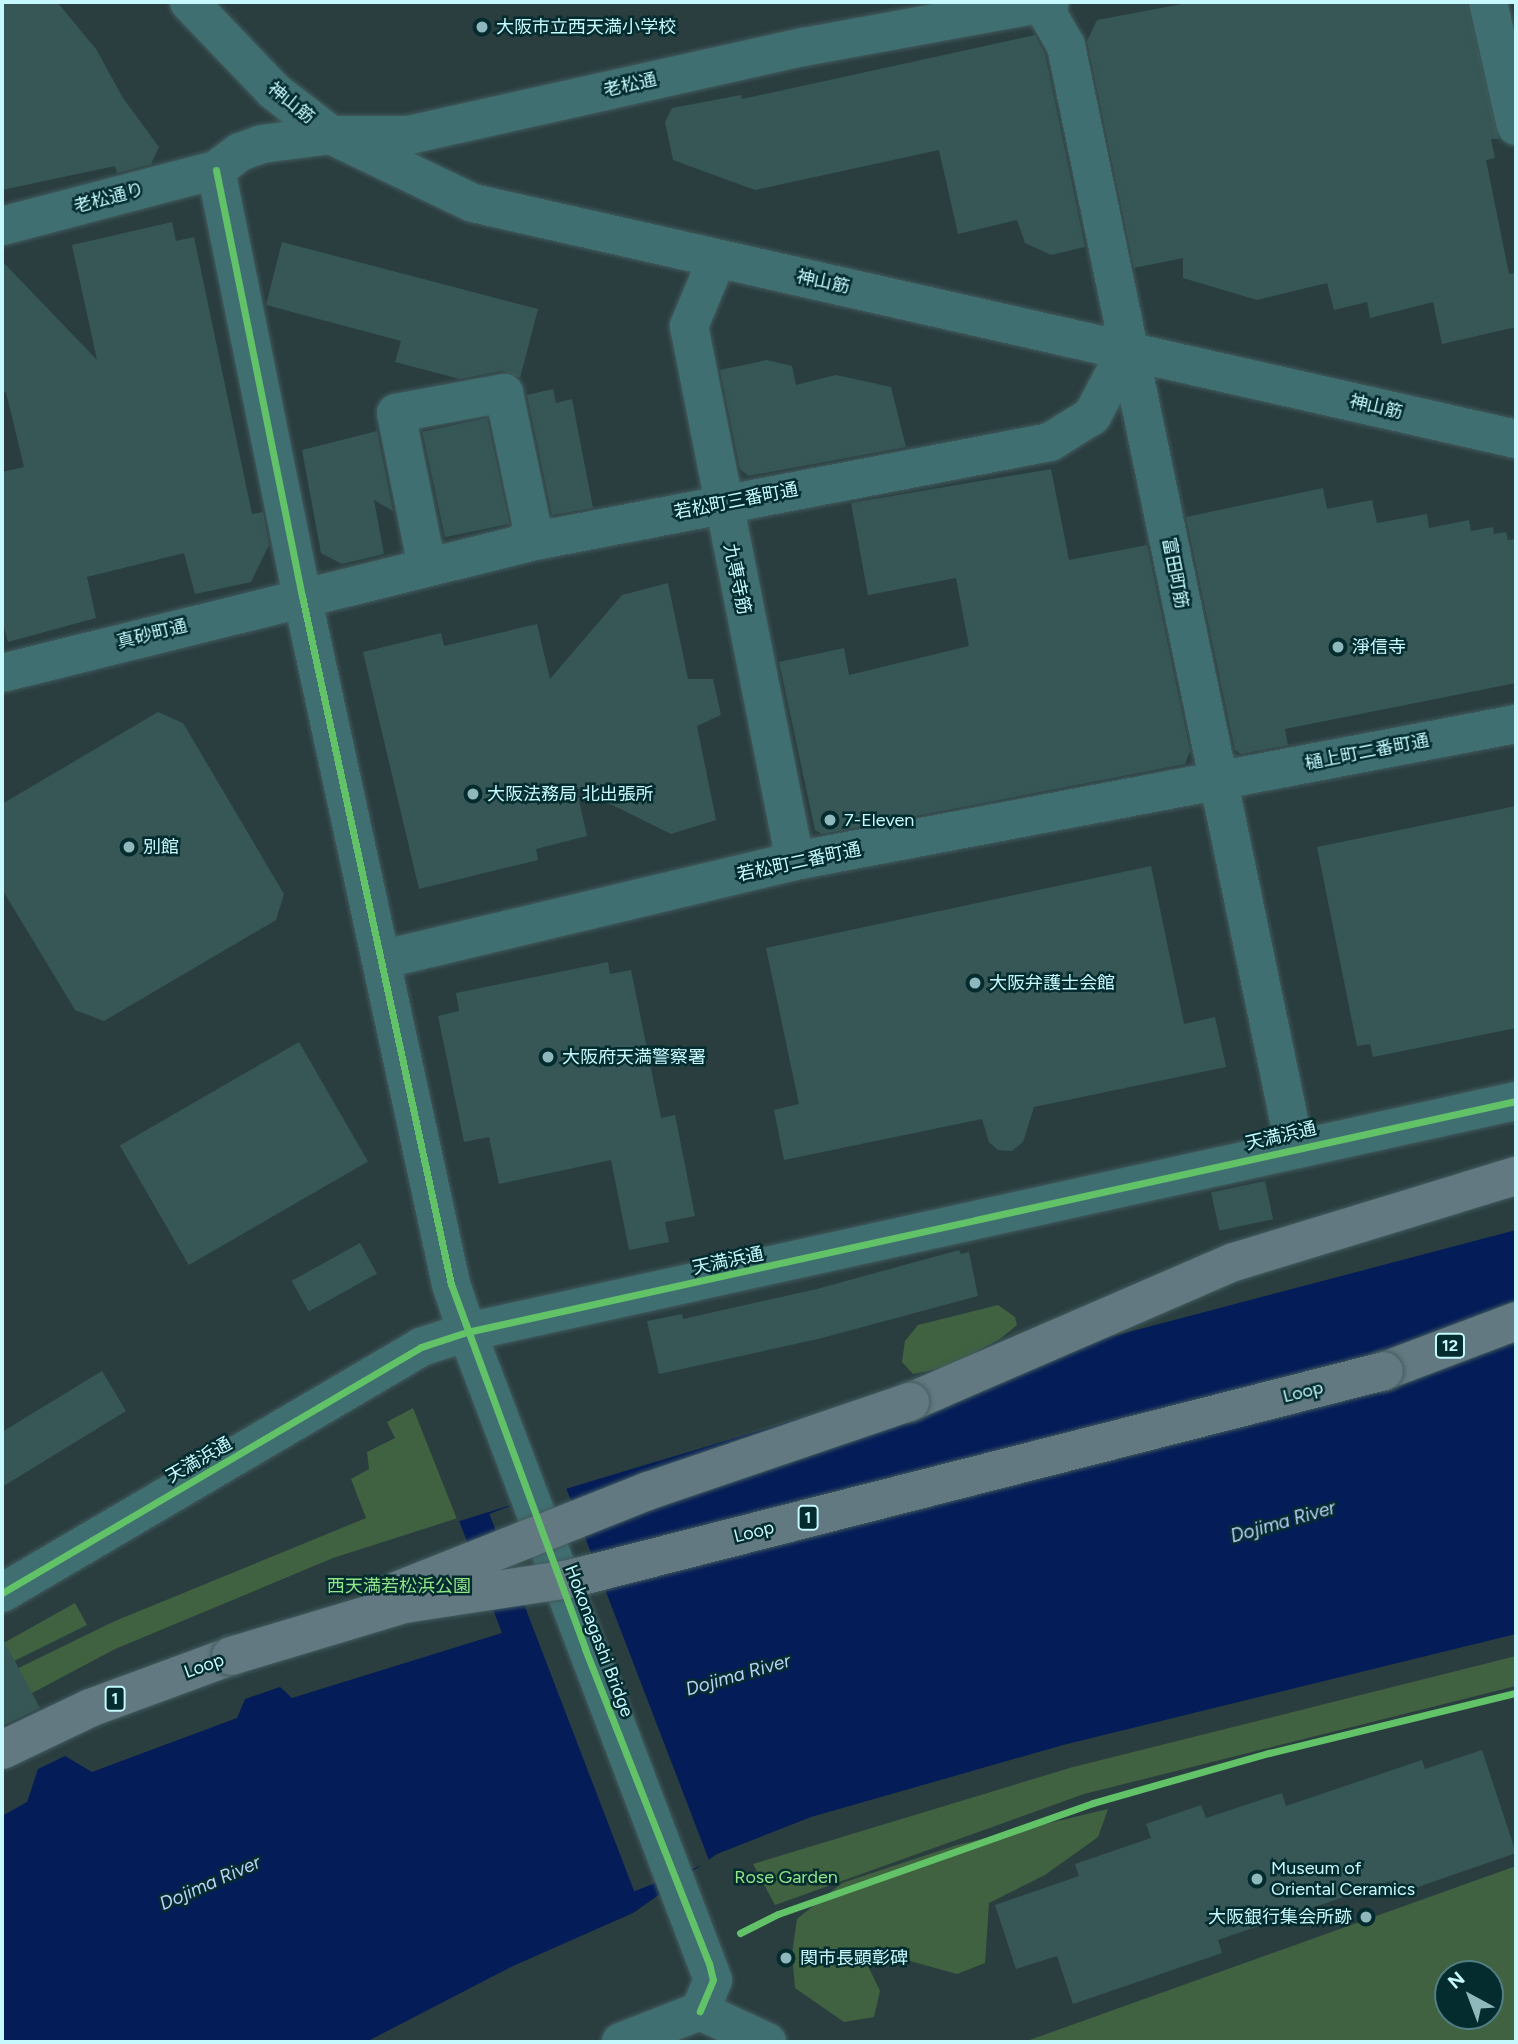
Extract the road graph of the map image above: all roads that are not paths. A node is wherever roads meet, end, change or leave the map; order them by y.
1 (189, 2) edge
2 (1044, 2) edge
3 (1488, 2) edge
4 (1516, 126) edge
5 (331, 135) junction
6 (216, 170) junction
7 (2, 226) edge
8 (717, 259) junction
9 (1127, 350) junction
10 (1516, 439) edge
11 (721, 504) junction
12 (535, 541) junction
13 (427, 567) junction
14 (302, 596) junction
15 (2, 673) edge
16 (1516, 724) edge
17 (1217, 781) junction
18 (796, 861) junction
19 (384, 959) junction
20 (1516, 1101) edge
21 (1295, 1149) junction
22 (1516, 1176) edge
23 (1516, 1321) edge
24 (467, 1332) junction
25 (1516, 1342) edge
26 (1384, 1371) junction
27 (2, 1594) edge
28 (231, 1656) junction
29 (2, 1751) edge
30 (700, 2011) junction
31 (621, 2042) edge
32 (767, 2042) edge

1 - 5 street, 神山筋
2 - 5 street, 老松通
2 - 9 street, 富田町筋
3 - 4 street
5 - 6 street, 老松通
5 - 8 street, 神山筋
6 - 7 street, 老松通り
6 - 14 street, Hokonagashi Bridge
8 - 9 street, 神山筋
8 - 11 street, 九専寺筋
9 - 10 street, 神山筋
9 - 11 street, 若松町三番町通
9 - 17 street, 富田町筋
11 - 12 street, 若松町三番町通
11 - 18 street, 九専寺筋
12 - 13 street, 若松町三番町通
12 - 13 street
13 - 14 street, 若松町三番町通
14 - 15 street, 真砂町通
14 - 19 street, Hokonagashi Bridge
16 - 17 street, 樋上町二番町通
17 - 18 street, 若松町二番町通
17 - 21 street, 富田町筋
18 - 19 street, 若松町二番町通
19 - 24 street, Hokonagashi Bridge
20 - 21 street, 天満浜通
21 - 24 street, 天満浜通
22 - 28 highway, 1, bridge
23 - 26 highway, 12
24 - 27 street, 天満浜通
24 - 30 street, Hokonagashi Bridge, bridge
25 - 26 highway, Loop / 1
26 - 28 highway, Loop / 1, bridge
28 - 29 highway, Loop / 1
30 - 31 street
30 - 32 street

